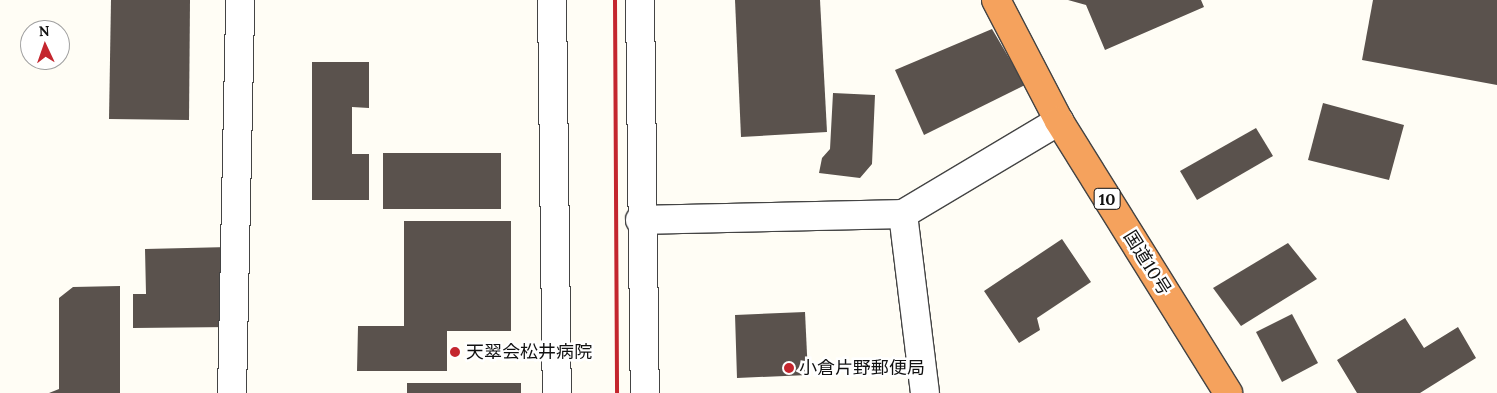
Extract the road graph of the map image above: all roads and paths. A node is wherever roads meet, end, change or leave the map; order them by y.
1 (240, 0) edge
2 (552, 0) edge
3 (640, 0) edge
4 (996, 0) edge
5 (1059, 122) junction
6 (903, 214) junction
7 (640, 220) junction
8 (232, 393) edge
9 (557, 393) edge
10 (645, 393) edge
11 (925, 393) edge
12 (1228, 393) edge

1 - 8 street
2 - 9 street
3 - 7 street
4 - 5 highway, 国道10号 / 10
5 - 6 street
5 - 12 highway, 国道10号 / 10
6 - 7 street
6 - 11 street
7 - 10 street

